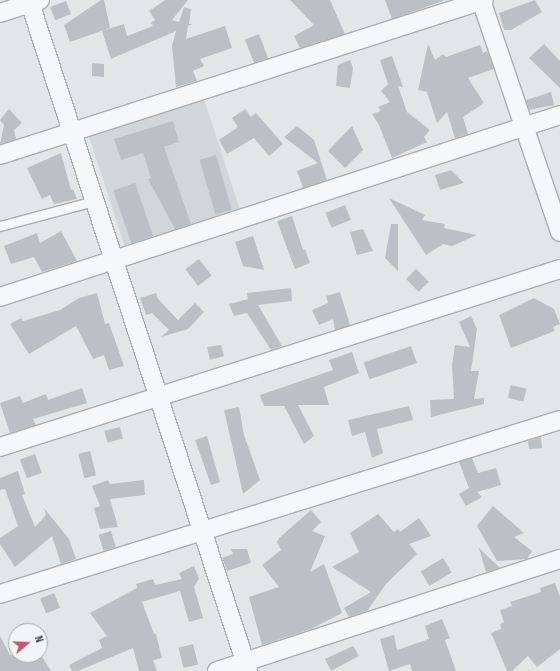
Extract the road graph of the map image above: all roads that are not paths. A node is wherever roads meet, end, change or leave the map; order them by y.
1 (482, 0) edge
2 (33, 1) edge
3 (0, 13) edge
4 (560, 115) edge
5 (525, 125) junction
6 (72, 132) junction
7 (0, 155) edge
8 (94, 201) junction
9 (0, 226) edge
10 (560, 232) edge
11 (114, 259) junction
12 (560, 269) edge
13 (0, 297) edge
14 (158, 397) junction
15 (560, 420) edge
16 (0, 447) edge
17 (202, 530) junction
18 (560, 560) edge
19 (0, 594) edge
20 (247, 666) edge
21 (217, 671) edge

1 - 5 street
1 - 6 street
2 - 3 street
2 - 6 street
4 - 5 street
5 - 10 street
5 - 11 street
6 - 7 street
6 - 8 street
8 - 9 lane
8 - 11 street
11 - 13 street
11 - 14 street
12 - 14 street
14 - 16 street
14 - 17 street
15 - 17 street
17 - 19 street
17 - 20 street
18 - 20 street
20 - 21 street

